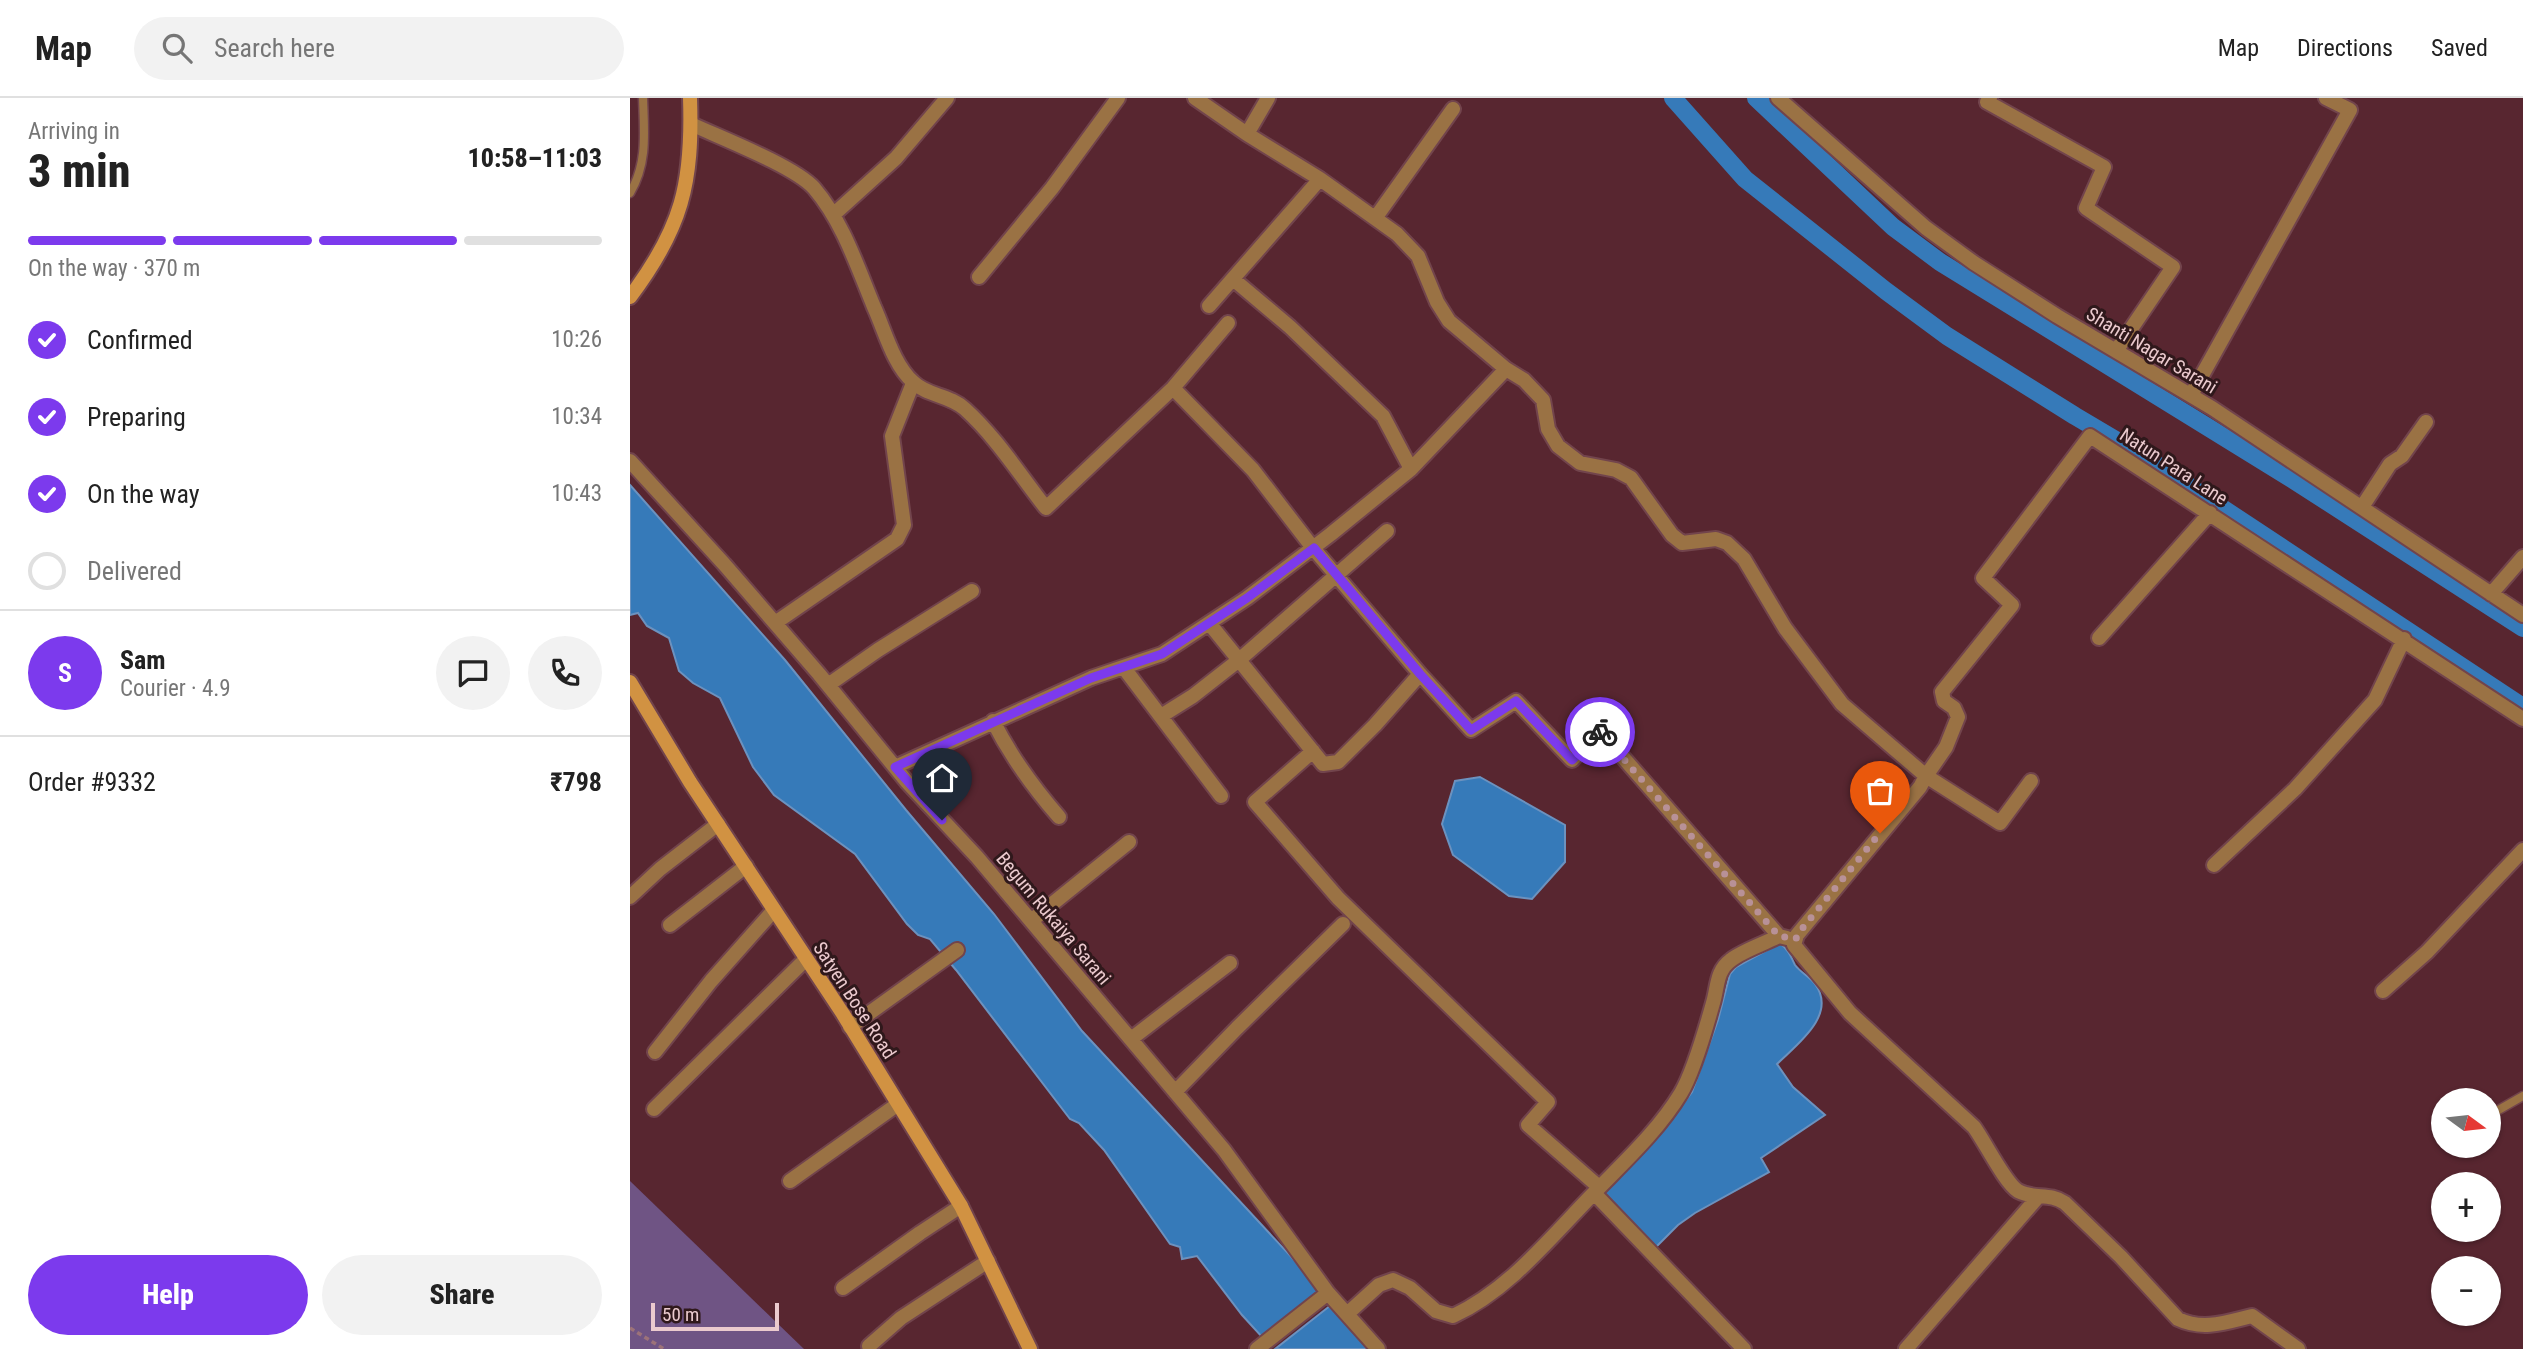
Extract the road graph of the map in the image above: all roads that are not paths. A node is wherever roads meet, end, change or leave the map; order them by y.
1 (643, 98) edge
2 (690, 98) edge
3 (947, 98) edge
4 (1118, 98) edge
5 (1195, 98) edge
6 (1268, 98) edge
7 (1778, 98) edge
8 (1990, 98) edge
9 (2326, 98) edge
10 (2353, 104) edge
11 (1453, 109) dead end
12 (691, 124) junction
13 (1247, 134) junction
14 (1321, 179) junction
15 (630, 193) edge
16 (833, 215) junction
17 (1376, 217) junction
18 (979, 277) dead end
19 (1233, 279) junction
20 (630, 297) edge
21 (1209, 306) dead end
22 (1228, 323) dead end
23 (2116, 351) junction
24 (1506, 369) junction
25 (913, 383) junction
26 (1173, 388) junction
27 (2191, 395) junction
28 (2426, 422) dead end
29 (630, 461) edge
30 (1411, 469) junction
31 (2362, 507) junction
32 (2210, 513) junction
33 (1387, 531) dead end
34 (1314, 548) junction
35 (2523, 557) edge
36 (1336, 574) junction
37 (972, 591) dead end
38 (2491, 594) junction
39 (2523, 615) edge
40 (775, 623) junction
41 (1209, 623) junction
42 (2099, 638) dead end
43 (2404, 639) junction
44 (1239, 660) junction
45 (1124, 668) junction
46 (1420, 674) junction
47 (630, 682) edge
48 (828, 685) junction
49 (635, 702) edge
50 (1161, 716) junction
51 (2523, 719) edge
52 (993, 721) junction
53 (1313, 751) junction
54 (895, 767) junction
55 (1926, 776) junction
56 (2031, 781) dead end
57 (1221, 796) dead end
58 (1059, 817) dead end
59 (718, 824) junction
60 (1129, 842) dead end
61 (2523, 850) edge
62 (2214, 865) dead end
63 (746, 866) junction
64 (630, 897) edge
65 (774, 910) junction
66 (1031, 921) junction
67 (1343, 924) dead end
68 (670, 925) dead end
69 (1779, 936) junction
70 (1796, 939) junction
71 (957, 950) dead end
72 (806, 959) junction
73 (1230, 963) dead end
74 (2383, 991) dead end
75 (850, 1027) junction
76 (1131, 1039) junction
77 (655, 1052) dead end
78 (1175, 1092) junction
79 (2523, 1096) edge
80 (898, 1104) junction
81 (654, 1109) dead end
82 (2501, 1109) edge
83 (790, 1181) dead end
84 (1596, 1190) junction
85 (2038, 1197) junction
86 (961, 1206) junction
87 (988, 1261) junction
88 (843, 1288) dead end
89 (1328, 1293) junction
90 (1347, 1314) junction
91 (1272, 1345) edge
92 (869, 1346) dead end
93 (1030, 1349) edge
94 (1257, 1349) edge
95 (1378, 1349) edge
96 (1744, 1349) edge
97 (1906, 1349) edge
98 (2298, 1349) edge

1 - 15 lane
2 - 12 main road
3 - 16 street
4 - 18 street
5 - 13 street
6 - 13 street
7 - 23 street, Shanti Nagar Sarani
8 - 23 street
9 - 10 street
10 - 27 street
11 - 17 street
12 - 16 street
12 - 20 main road
13 - 14 street
14 - 17 street
14 - 19 street
16 - 25 street
17 - 24 street
19 - 21 street
19 - 30 street
22 - 26 street
23 - 27 street, Shanti Nagar Sarani
24 - 30 street
24 - 55 street
25 - 26 street
25 - 40 street
26 - 34 street
27 - 31 street, Shanti Nagar Sarani
28 - 31 street
29 - 40 street, Begum Rukaiya Sarani
30 - 34 street
31 - 38 street, Shanti Nagar Sarani
32 - 42 street
32 - 43 street, Natun Para Lane
32 - 55 street, Natun Para Lane
33 - 36 street
34 - 36 street
34 - 41 street
35 - 38 street
36 - 44 street
36 - 46 street
37 - 48 street
38 - 39 street, Shanti Nagar Sarani
40 - 48 street, Begum Rukaiya Sarani
41 - 44 street
41 - 45 street
43 - 51 street, Natun Para Lane
43 - 62 street
44 - 50 street
44 - 53 street
45 - 50 street
45 - 52 street
46 - 53 street
46 - 69 street
47 - 49 main road, Satyen Bose Road
48 - 54 street, Begum Rukaiya Sarani
49 - 59 main road, Satyen Bose Road
50 - 57 street
52 - 54 street
52 - 58 street
53 - 84 street
54 - 66 street, Begum Rukaiya Sarani
55 - 56 street
55 - 70 street
59 - 63 main road, Satyen Bose Road
59 - 64 street
60 - 66 street
61 - 74 street
63 - 65 main road, Satyen Bose Road
63 - 68 street
65 - 72 main road, Satyen Bose Road
65 - 77 street
66 - 76 street, Begum Rukaiya Sarani
67 - 78 street
69 - 70 street
69 - 84 street
70 - 85 street
71 - 75 street
72 - 75 main road, Satyen Bose Road
72 - 81 street
73 - 76 street
75 - 80 main road, Satyen Bose Road
76 - 78 street, Begum Rukaiya Sarani
78 - 89 street, Begum Rukaiya Sarani
79 - 82 lane
80 - 83 street
80 - 86 main road, Satyen Bose Road
84 - 90 street
84 - 96 street
85 - 97 street
85 - 98 street
86 - 87 main road, Satyen Bose Road
86 - 88 street
87 - 92 street
87 - 93 main road, Satyen Bose Road
89 - 90 street, Begum Rukaiya Sarani
89 - 91 street
90 - 95 street, Begum Rukaiya Sarani
91 - 94 street

